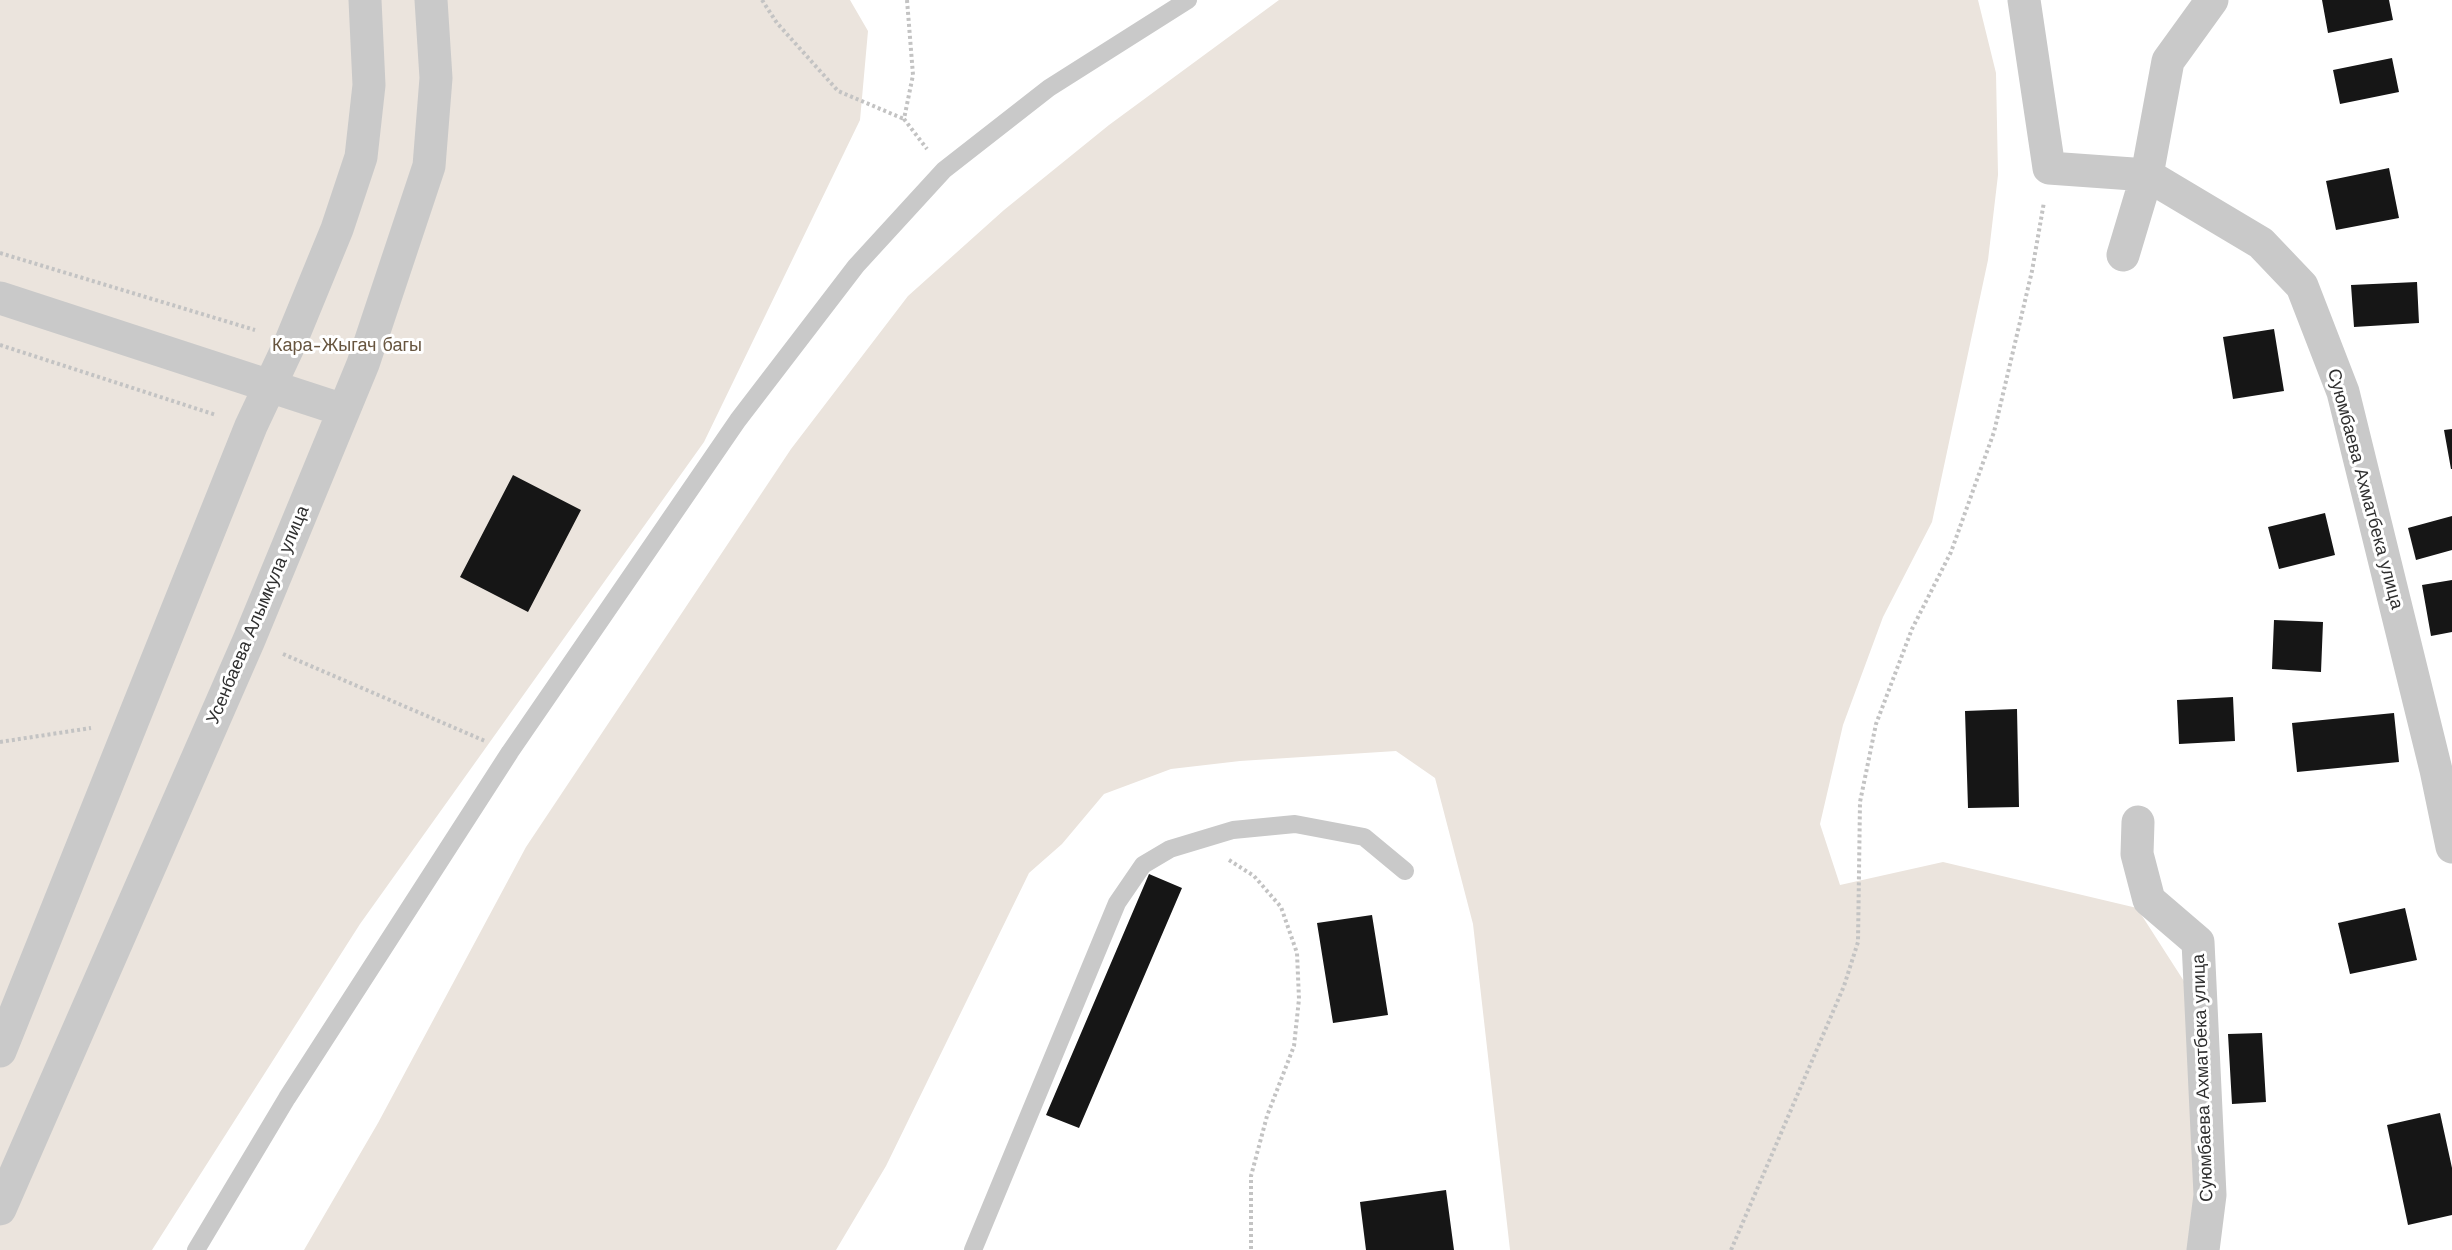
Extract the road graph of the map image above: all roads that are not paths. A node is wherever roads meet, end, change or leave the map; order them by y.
1 (365, 0) edge
2 (431, 0) edge
3 (1188, 0) edge
4 (2024, 0) edge
5 (2212, 0) edge
6 (2147, 175) junction
7 (2123, 255) dead end
8 (0, 298) edge
9 (270, 387) junction
10 (343, 410) junction
11 (2138, 822) dead end
12 (2452, 847) edge
13 (1405, 871) dead end
14 (0, 1051) edge
15 (0, 1209) edge
16 (196, 1250) edge
17 (973, 1250) edge
18 (2203, 1250) edge

1 - 9 street
2 - 10 street, Усенбаева Алымкула улица
3 - 16 lane
4 - 6 street, Суюмбаева Ахматбека улица
5 - 6 street
6 - 7 street
6 - 12 street, Суюмбаева Ахматбека улица
8 - 9 street
9 - 10 street
9 - 14 street
10 - 15 street, Усенбаева Алымкула улица
11 - 18 street, Суюмбаева Ахматбека улица
13 - 17 lane

